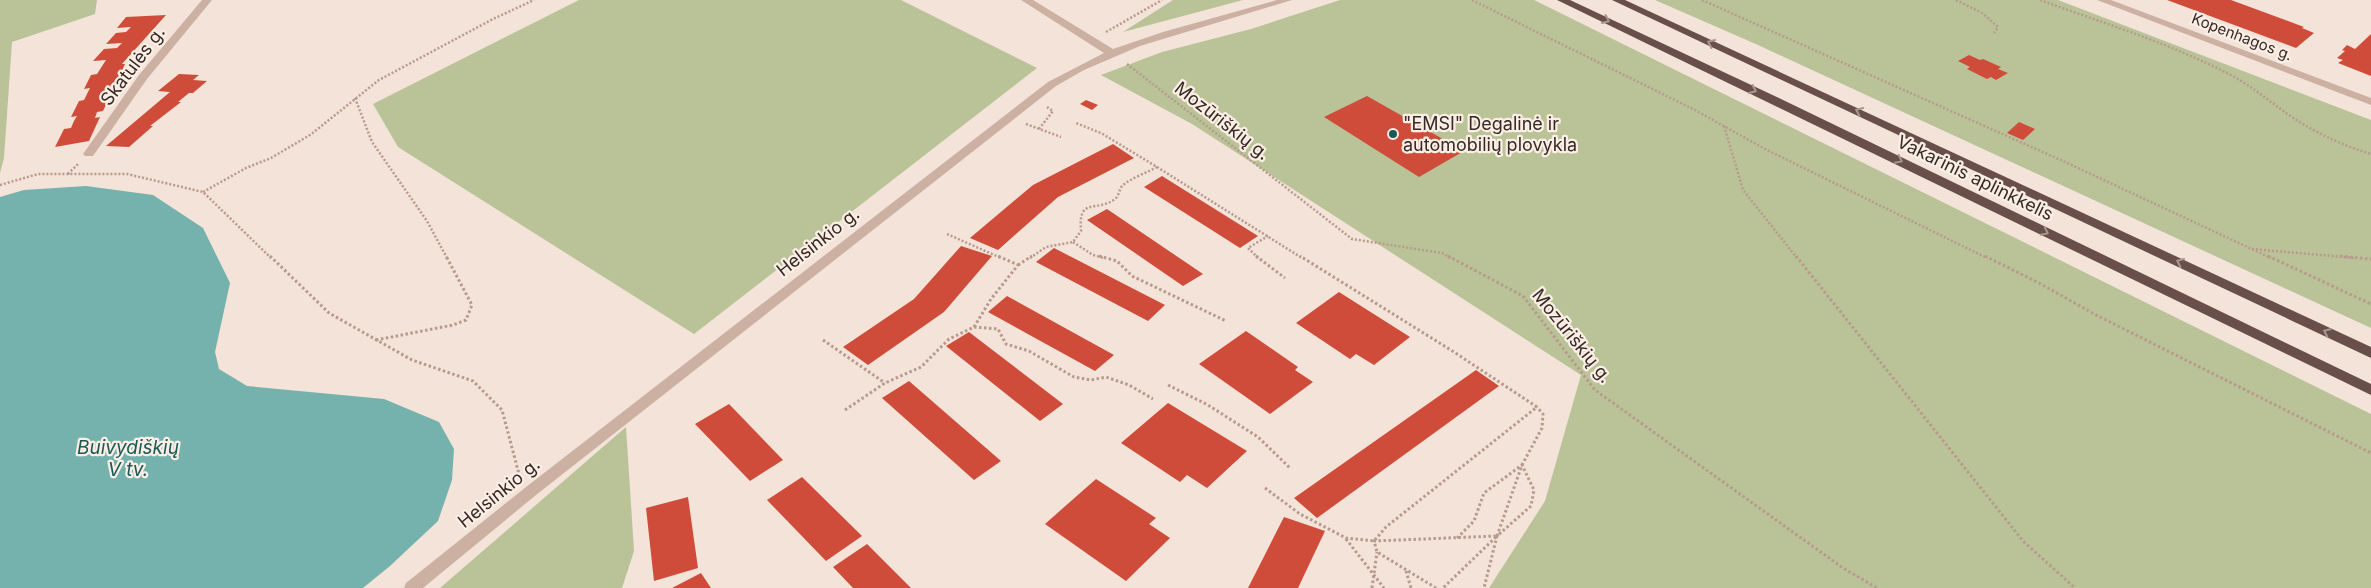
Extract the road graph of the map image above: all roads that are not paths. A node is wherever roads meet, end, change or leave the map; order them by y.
1 (207, 0) edge
2 (1026, 0) edge
3 (1287, 0) edge
4 (1562, 0) edge
5 (1617, 0) edge
6 (2102, 0) edge
7 (1110, 52) junction
8 (2371, 102) edge
9 (89, 154) dead end
10 (2371, 352) edge
11 (2371, 390) edge
12 (412, 588) edge

1 - 9 street, Skatulės g.
2 - 7 street
3 - 7 street, Helsinkio g.
4 -> 11 highway, Vakarinis aplinkkelis
10 -> 5 highway, Vakarinis aplinkkelis
6 - 8 street, Kopenhagos g.
7 - 12 street, Helsinkio g.

